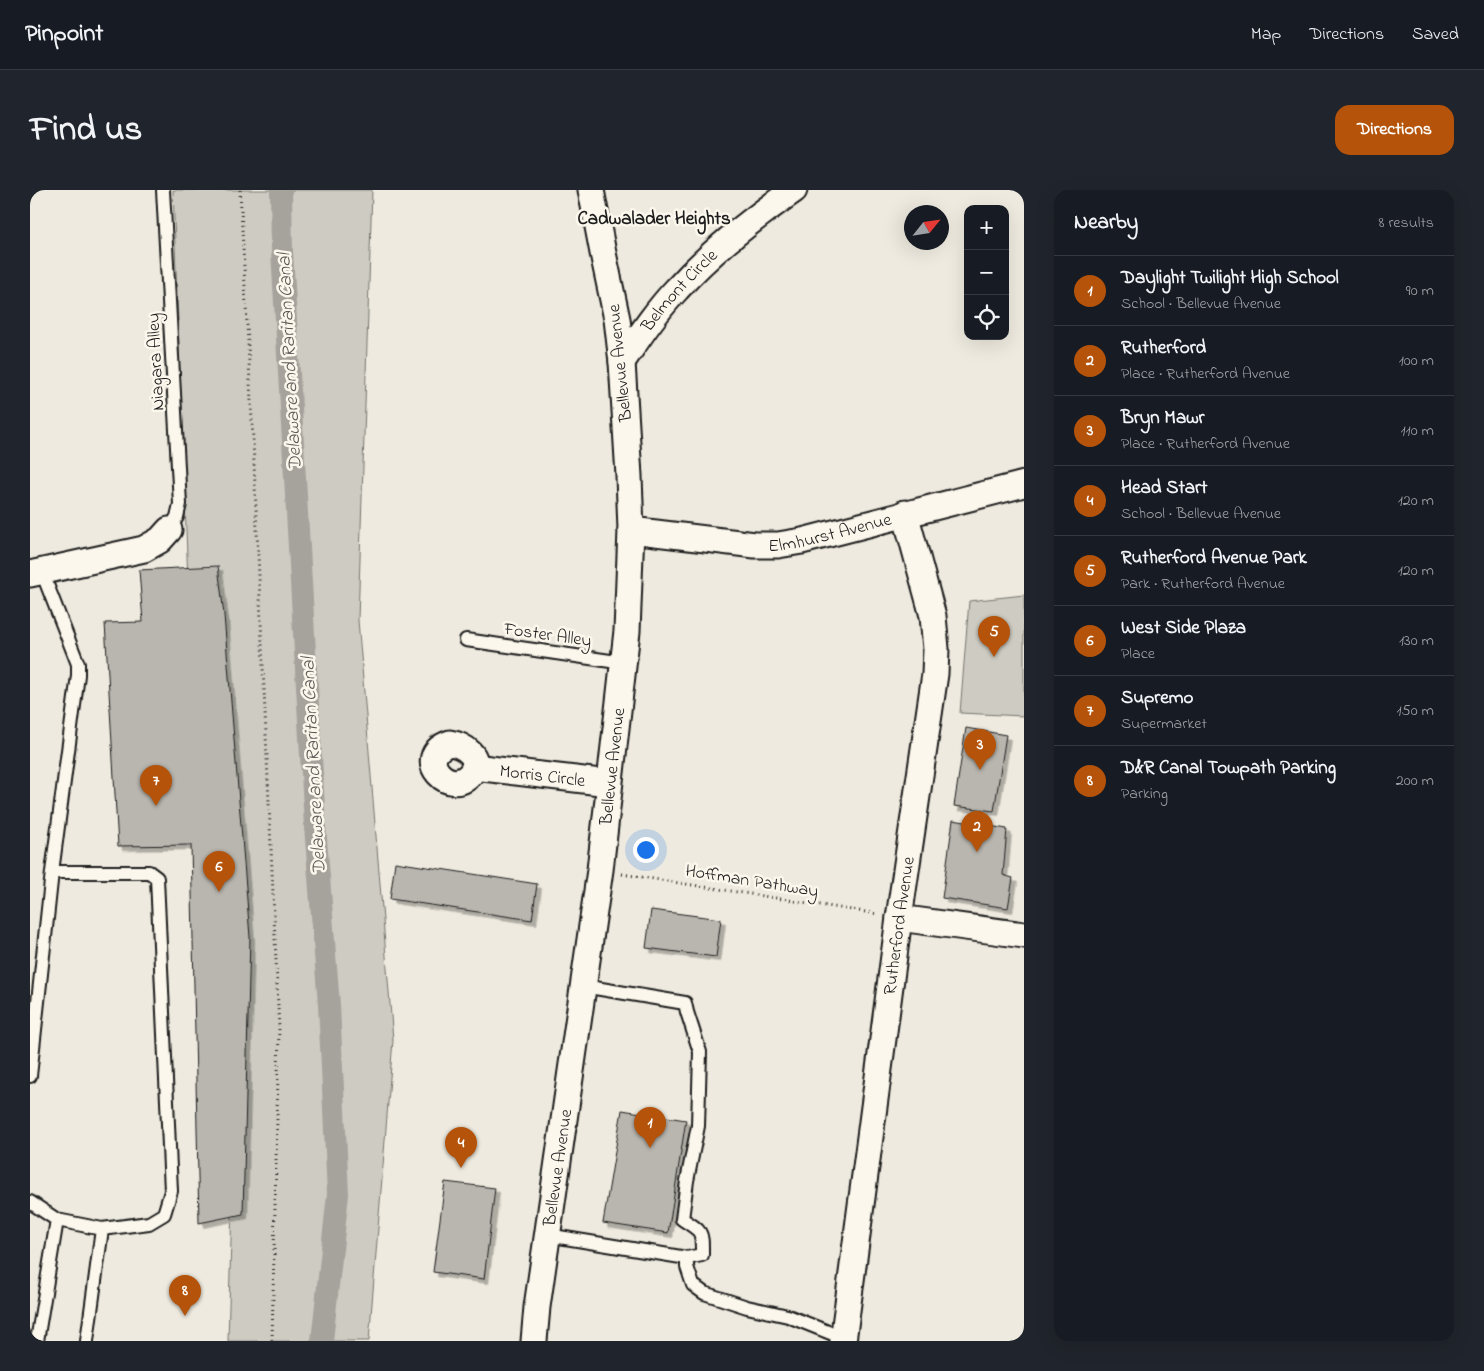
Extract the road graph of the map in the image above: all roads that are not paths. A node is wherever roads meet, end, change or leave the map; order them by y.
1 (163, 190) edge
2 (591, 190) edge
3 (794, 190) edge
4 (622, 362) junction
5 (1024, 484) edge
6 (905, 514) junction
7 (169, 530) joint
8 (631, 530) junction
9 (36, 573) edge
10 (466, 640) dead end
11 (624, 663) junction
12 (474, 767) dead end
13 (609, 783) junction
14 (52, 872) junction
15 (899, 918) junction
16 (1024, 935) edge
17 (583, 986) junction
18 (30, 1076) edge
19 (30, 1202) edge
20 (57, 1220) junction
21 (102, 1229) junction
22 (547, 1236) junction
23 (687, 1258) junction
24 (843, 1339) edge
25 (36, 1341) edge
26 (87, 1341) edge
27 (534, 1341) edge

1 - 7 lane, Niagara Alley
2 - 4 street, Bellevue Avenue
3 - 4 street, Belmont Circle
4 - 8 street, Bellevue Avenue
5 - 6 street, Elmhurst Avenue
6 - 8 street, Elmhurst Avenue
6 - 15 street, Rutherford Avenue
7 - 9 street
8 - 11 street, Bellevue Avenue
9 - 14 lane
10 - 11 lane, Foster Alley
11 - 13 street, Bellevue Avenue
12 - 13 street, Morris Circle
13 - 17 street, Bellevue Avenue
14 - 18 lane
14 - 21 lane
15 - 16 street
15 - 24 street, Rutherford Avenue
17 - 22 street, Bellevue Avenue
17 - 23 lane
19 - 20 lane
20 - 21 lane
20 - 25 lane
21 - 26 lane
22 - 23 lane
22 - 27 street, Bellevue Avenue
23 - 24 lane

